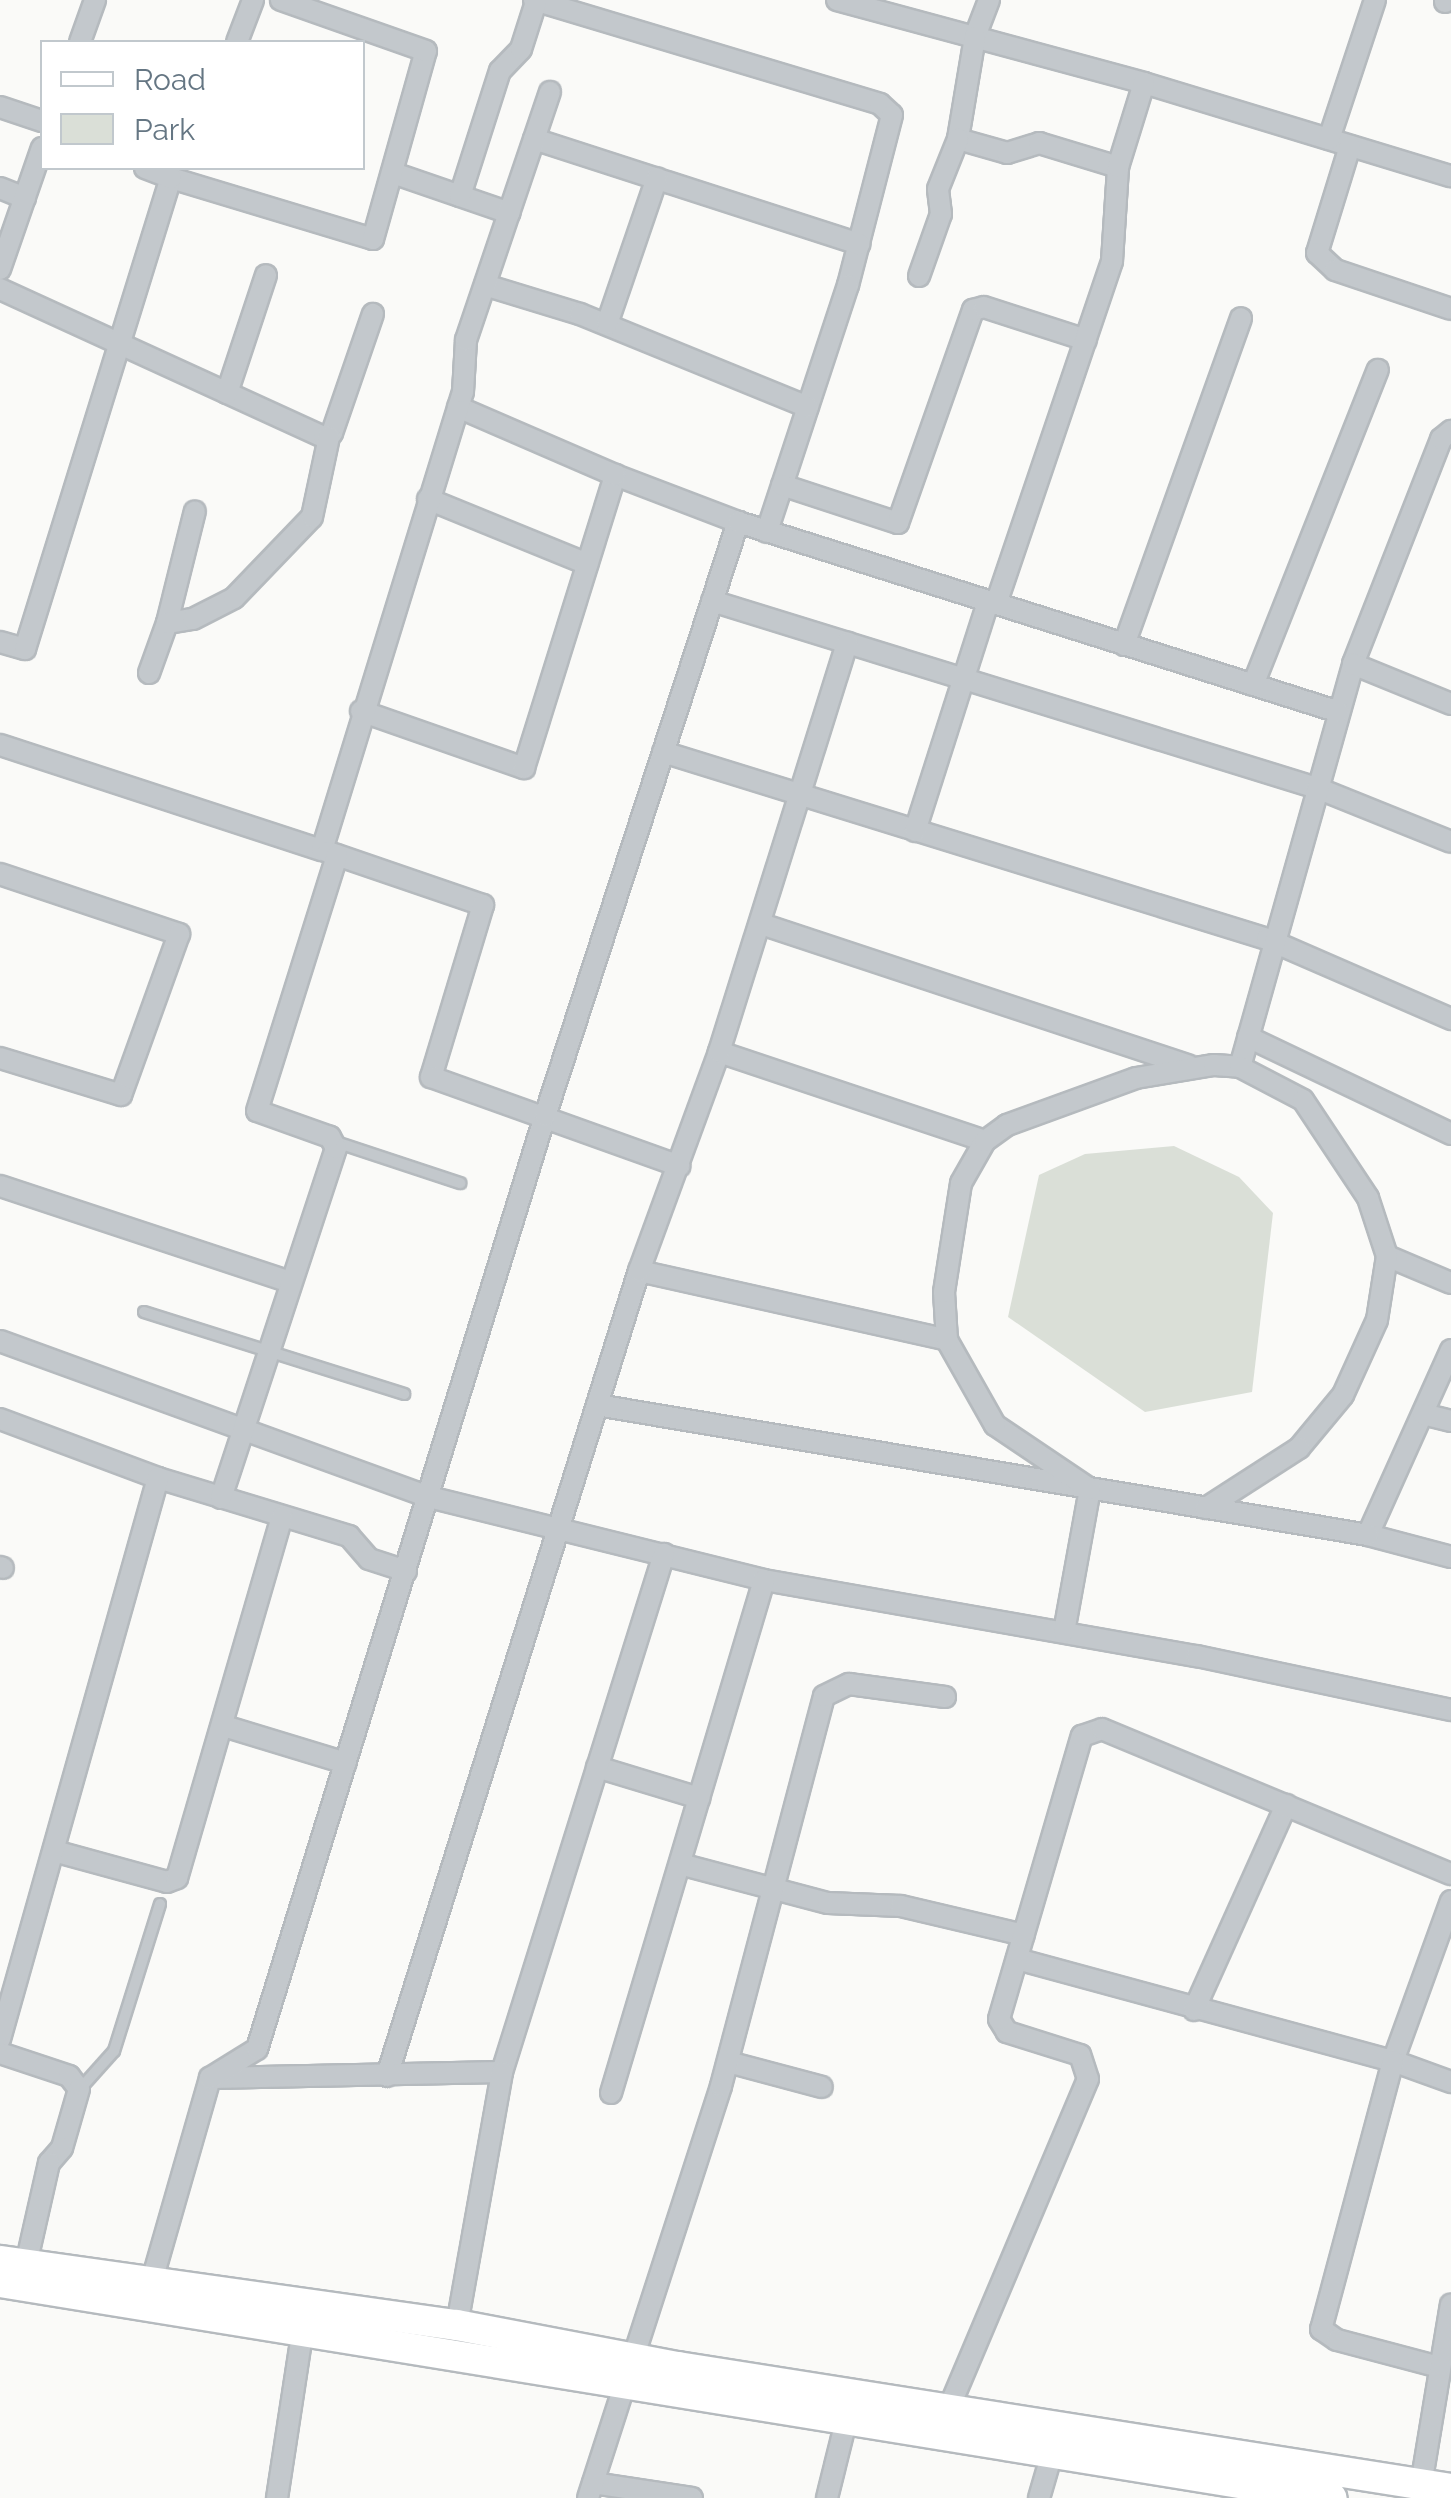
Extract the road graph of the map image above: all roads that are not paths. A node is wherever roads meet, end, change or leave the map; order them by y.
1 (95, 0) edge
2 (253, 0) edge
3 (282, 0) edge
4 (837, 0) edge
5 (989, 0) edge
6 (1375, 0) edge
7 (534, 1) edge
8 (975, 37) junction
9 (81, 40) edge
10 (238, 40) edge
11 (1144, 83) junction
12 (550, 92) dead end
13 (0, 107) edge
14 (40, 119) edge
15 (534, 139) junction
16 (958, 139) junction
17 (1329, 139) junction
18 (1350, 146) junction
19 (40, 154) edge
20 (1118, 167) junction
21 (154, 170) edge
22 (396, 174) junction
23 (182, 176) edge
24 (1451, 176) edge
25 (658, 178) junction
26 (0, 188) edge
27 (460, 196) junction
28 (25, 198) junction
29 (509, 212) junction
30 (860, 244) junction
31 (2, 255) edge
32 (266, 275) dead end
33 (919, 276) dead end
34 (484, 285) junction
35 (0, 289) edge
36 (1451, 309) edge
37 (373, 314) dead end
38 (1241, 318) dead end
39 (607, 324) junction
40 (1086, 340) junction
41 (120, 344) junction
42 (1378, 370) dead end
43 (227, 393) junction
44 (458, 407) junction
45 (808, 407) junction
46 (1451, 431) edge
47 (329, 437) junction
48 (615, 474) junction
49 (782, 486) junction
50 (428, 499) junction
51 (195, 511) dead end
52 (738, 522) junction
53 (767, 532) junction
54 (587, 564) junction
55 (712, 601) junction
56 (992, 603) junction
57 (166, 623) junction
58 (0, 642) edge
59 (848, 643) junction
60 (1124, 644) junction
61 (1353, 664) junction
62 (148, 673) dead end
63 (965, 679) junction
64 (1254, 685) junction
65 (1451, 704) edge
66 (362, 711) junction
67 (1339, 712) junction
68 (0, 745) edge
69 (662, 752) junction
70 (1317, 788) junction
71 (800, 796) junction
72 (915, 831) junction
73 (1451, 842) edge
74 (329, 852) junction
75 (0, 874) edge
76 (761, 924) junction
77 (1272, 942) junction
78 (1451, 1020) edge
79 (1248, 1037) junction
80 (720, 1052) junction
81 (0, 1058) edge
82 (1190, 1065) junction
83 (1240, 1067) junction
84 (545, 1116) junction
85 (1451, 1134) edge
86 (985, 1141) junction
87 (335, 1142) junction
88 (680, 1166) junction
89 (460, 1183) dead end
90 (0, 1186) edge
91 (1387, 1256) junction
92 (639, 1272) junction
93 (291, 1282) junction
94 (1451, 1283) edge
95 (144, 1312) dead end
96 (947, 1340) junction
97 (0, 1341) edge
98 (1451, 1350) edge
99 (267, 1353) junction
100 (404, 1394) dead end
101 (597, 1405) junction
102 (1423, 1414) junction
103 (0, 1419) edge
104 (1451, 1420) edge
105 (243, 1430) junction
106 (158, 1478) junction
107 (1090, 1488) junction
108 (428, 1497) junction
109 (221, 1498) junction
110 (1206, 1508) junction
111 (282, 1517) junction
112 (560, 1526) junction
113 (1368, 1535) junction
114 (664, 1554) junction
115 (1451, 1557) edge
116 (406, 1572) junction
117 (764, 1580) junction
118 (1064, 1632) junction
119 (945, 1697) dead end
120 (1451, 1710) edge
121 (224, 1726) junction
122 (346, 1764) junction
123 (596, 1767) junction
124 (699, 1798) junction
125 (1286, 1805) junction
126 (54, 1851) junction
127 (680, 1864) junction
128 (1451, 1874) edge
129 (772, 1889) junction
130 (1451, 1901) edge
131 (160, 1904) dead end
132 (1024, 1934) junction
133 (1017, 1959) junction
134 (1194, 2010) junction
135 (0, 2038) edge
136 (0, 2052) edge
137 (728, 2062) junction
138 (1392, 2062) junction
139 (502, 2072) junction
140 (387, 2076) junction
141 (210, 2078) junction
142 (1451, 2082) edge
143 (822, 2087) dead end
144 (79, 2089) junction
145 (611, 2093) dead end
146 (13, 2263) edge
147 (0, 2282) edge
148 (149, 2291) junction
149 (1451, 2304) edge
150 (457, 2325) junction
151 (303, 2329) junction
152 (1439, 2367) junction
153 (629, 2371) junction
154 (948, 2408) junction
155 (847, 2417) junction
156 (1056, 2440) junction
157 (1436, 2487) edge
158 (591, 2490) edge
159 (277, 2498) edge
160 (692, 2498) edge
161 (827, 2498) edge
162 (1038, 2498) edge
163 (1332, 2498) edge

1 - 9 street
2 - 10 street
3 - 22 street
4 - 8 street
5 - 8 street
6 - 17 street
7 - 27 street
7 - 30 street
8 - 11 street
8 - 16 street
11 - 17 street
11 - 20 street
12 - 15 street
13 - 14 street
15 - 25 street
15 - 29 street
16 - 20 street
16 - 33 street
17 - 18 street
18 - 24 street
18 - 36 street
19 - 28 street
20 - 40 street
21 - 23 street
22 - 23 street
22 - 27 street
23 - 41 street
25 - 30 street
25 - 39 street
26 - 28 street
27 - 29 street
28 - 31 street
29 - 34 street
30 - 45 street
32 - 43 street
34 - 39 street
34 - 44 street
35 - 41 street
37 - 47 street
38 - 60 street
39 - 45 street
40 - 49 street
40 - 56 street
41 - 43 street
41 - 58 street
42 - 64 street
43 - 47 street
44 - 48 street
44 - 50 street
45 - 49 street
46 - 61 street
47 - 57 street
48 - 52 street
48 - 54 street
49 - 53 street
50 - 54 street
50 - 66 street
51 - 57 street
52 - 53 street
52 - 55 street
53 - 56 street
54 - 66 street
55 - 59 street
55 - 69 street
56 - 60 street
56 - 63 street
57 - 62 street
59 - 63 street
59 - 71 street
60 - 64 street
61 - 65 street
61 - 67 street
63 - 70 street
63 - 72 street
64 - 67 street
66 - 74 street
67 - 70 street
68 - 74 street
69 - 71 street
69 - 84 street
70 - 73 street
70 - 77 street
71 - 72 street
71 - 76 street
72 - 77 street
74 - 84 street
74 - 87 street
75 - 81 street
76 - 80 street
76 - 82 street
77 - 78 street
77 - 79 street
79 - 83 street
79 - 85 street
80 - 86 street
80 - 88 street
82 - 83 street
82 - 86 street
83 - 91 street
84 - 88 street
84 - 108 street
86 - 96 street
87 - 89 lane
87 - 93 street
88 - 92 street
90 - 93 street
91 - 94 street
91 - 110 street
92 - 96 street
92 - 101 street
93 - 99 street
95 - 99 lane
96 - 107 street
97 - 105 street
98 - 102 street
99 - 100 lane
99 - 105 street
101 - 107 street
101 - 112 street
102 - 104 street
102 - 113 street
103 - 106 street
105 - 108 street
105 - 109 street
106 - 109 street
106 - 126 street
107 - 110 street
107 - 118 street
108 - 112 street
108 - 116 street
109 - 111 street
110 - 113 street
111 - 116 street
111 - 121 street
112 - 114 street
112 - 140 street
113 - 115 street
114 - 117 street
114 - 123 street
116 - 122 street
117 - 118 street
117 - 124 street
118 - 120 street
119 - 129 street
121 - 122 street
121 - 126 street
122 - 141 street
123 - 124 street
123 - 139 street
124 - 127 street
125 - 128 street
125 - 132 street
125 - 134 street
126 - 135 street
127 - 129 street
127 - 145 street
129 - 132 street
129 - 137 street
130 - 138 street
131 - 144 lane
132 - 133 street
133 - 134 street
133 - 154 street
134 - 138 street
136 - 144 street
137 - 143 street
137 - 153 street
138 - 142 street
138 - 152 street
139 - 140 street
139 - 150 street
140 - 141 street
141 - 148 street
144 - 146 street
146 - 148 main road
147 - 148 main road
148 - 150 main road
148 - 151 main road
149 - 152 street
150 - 153 main road
151 - 153 main road
151 - 159 street
152 - 157 street
153 - 154 main road
153 - 155 main road
153 - 158 street
154 - 156 main road
155 - 156 main road
155 - 161 street
156 - 157 main road
156 - 162 street
156 - 163 main road
158 - 160 street

